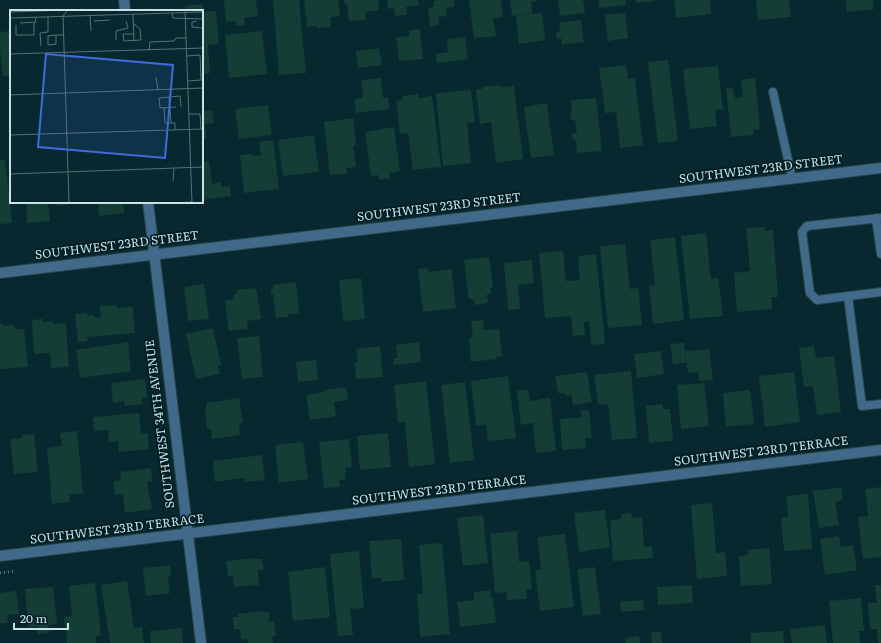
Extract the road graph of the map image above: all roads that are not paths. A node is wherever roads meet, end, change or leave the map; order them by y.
1 (124, 0) edge
2 (125, 10) edge
3 (773, 92) dead end
4 (881, 168) edge
5 (792, 178) junction
6 (148, 203) edge
7 (879, 218) edge
8 (154, 254) junction
9 (881, 254) edge
10 (0, 273) edge
11 (881, 292) edge
12 (848, 296) junction
13 (881, 404) edge
14 (881, 450) edge
15 (187, 534) junction
16 (0, 556) edge
17 (201, 643) edge

1 - 2 street
3 - 5 lane
4 - 5 street, SOUTHWEST 23RD STREET
5 - 8 street, SOUTHWEST 23RD STREET
6 - 8 street, SOUTHWEST 34TH AVENUE
7 - 9 lane
7 - 12 lane
8 - 10 street, SOUTHWEST 23RD STREET
8 - 15 street, SOUTHWEST 34TH AVENUE
11 - 12 lane
12 - 13 lane
14 - 15 street, SOUTHWEST 23RD TERRACE
15 - 16 street, SOUTHWEST 23RD TERRACE
15 - 17 street, SOUTHWEST 34TH AVENUE

